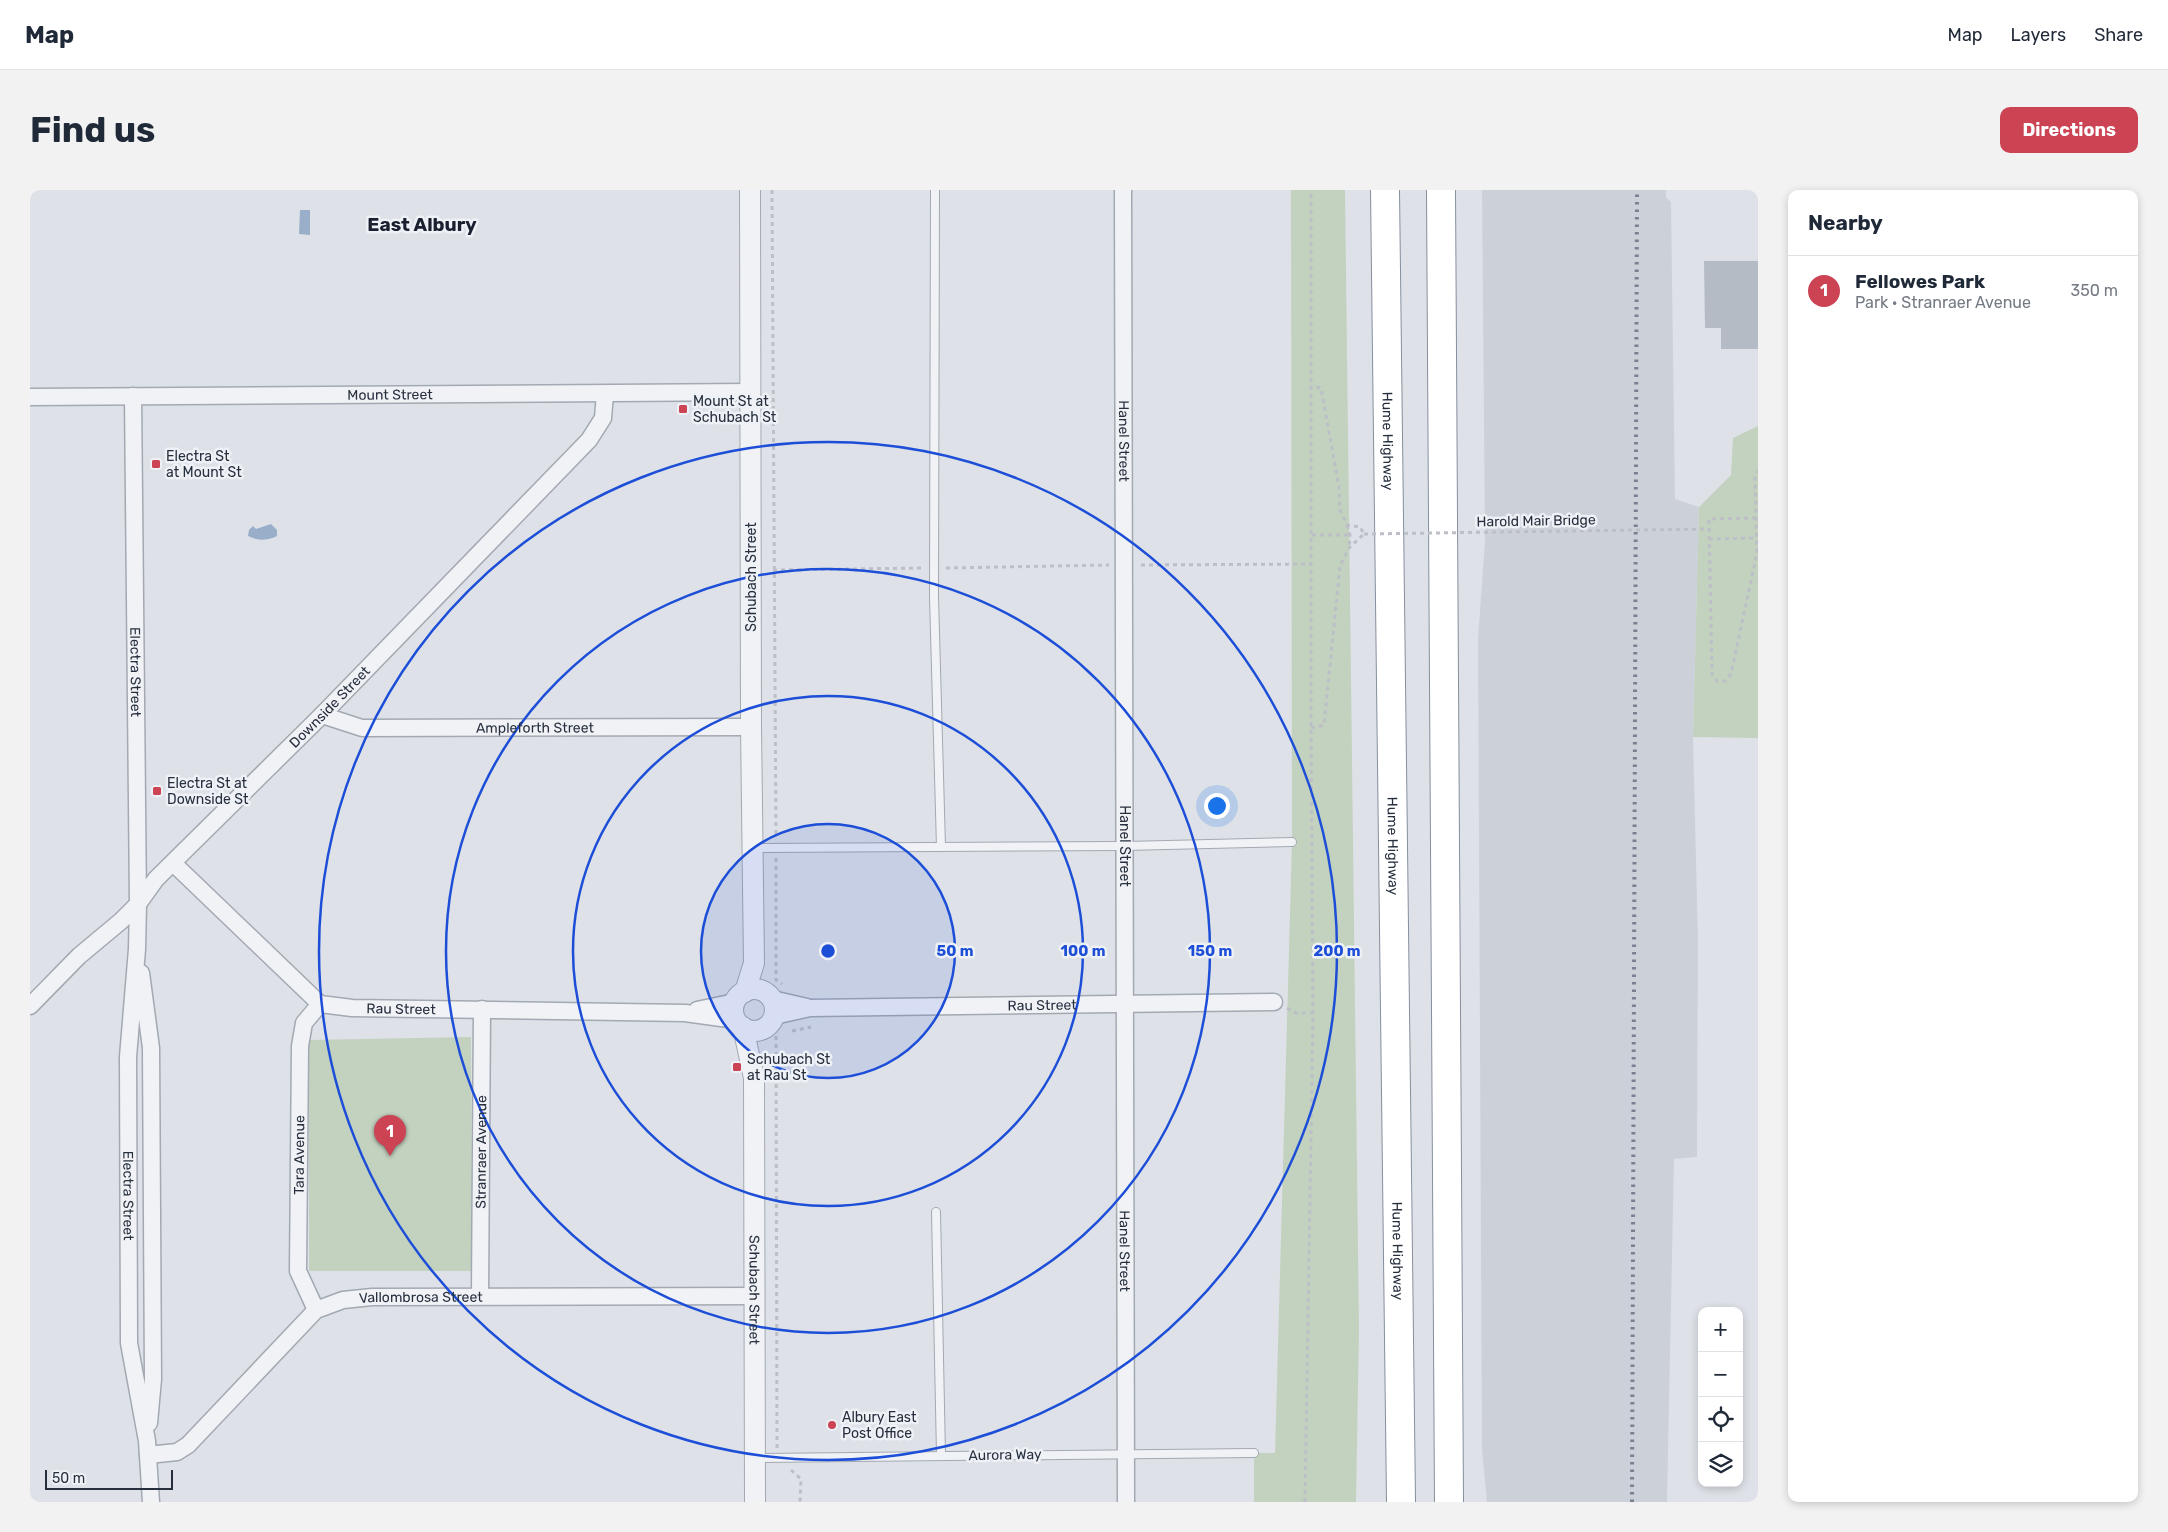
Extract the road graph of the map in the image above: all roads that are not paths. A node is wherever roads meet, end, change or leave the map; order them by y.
1 (750, 190) edge
2 (935, 190) edge
3 (1123, 190) edge
4 (1385, 190) edge
5 (1441, 190) edge
6 (751, 392) junction
7 (605, 394) junction
8 (133, 396) junction
9 (30, 397) edge
10 (322, 715) junction
11 (751, 727) junction
12 (1292, 842) dead end
13 (1125, 846) junction
14 (941, 847) junction
15 (752, 848) junction
16 (173, 862) junction
17 (138, 904) junction
18 (137, 948) junction
19 (1124, 1002) junction
20 (1274, 1002) road end
21 (320, 1004) junction
22 (30, 1006) edge
23 (758, 1007) junction
24 (482, 1009) junction
25 (936, 1212) dead end
26 (480, 1296) junction
27 (755, 1296) junction
28 (316, 1310) junction
29 (1447, 1347) junction
30 (1401, 1423) junction
31 (147, 1448) junction
32 (1254, 1453) dead end
33 (1125, 1454) junction
34 (941, 1455) junction
35 (756, 1458) junction
36 (150, 1502) edge
37 (755, 1502) edge
38 (1126, 1502) edge
39 (1393, 1502) edge
40 (1401, 1502) edge
41 (1449, 1502) edge
42 (1458, 1502) edge

1 - 6 street, Schubach Street
2 - 14 lane
3 - 13 street, Hanel Street
4 - 30 highway, Hume Highway
5 - 29 highway
6 - 7 street, Mount Street
6 - 11 street, Schubach Street
7 - 8 street, Mount Street
7 - 10 street, Downside Street
8 - 9 street, Mount Street
8 - 17 street, Electra Street
10 - 11 street, Ampleforth Street
10 - 16 street, Downside Street
11 - 15 street, Schubach Street
12 - 13 lane
13 - 14 lane
13 - 19 street, Hanel Street
14 - 15 lane
15 - 23 street, Schubach Street
16 - 17 street, Downside Street
16 - 21 street
17 - 18 street, Electra Street
17 - 22 street, Downside Street
18 - 31 street, Electra Street
18 - 31 street, Electra Street
19 - 20 street, Rau Street
19 - 23 street, Rau Street
19 - 33 street, Hanel Street
21 - 24 street, Rau Street
21 - 28 street, Tara Avenue
23 - 24 street, Rau Street
23 - 27 street, Schubach Street
24 - 26 street, Stranraer Avenue
25 - 34 lane
26 - 27 street, Vallombrosa Street
26 - 28 street, Vallombrosa Street
27 - 35 street, Schubach Street
28 - 31 street, Vallombrosa Street
29 - 41 highway
29 - 42 highway
30 - 39 highway
30 - 40 highway, Hume Highway
31 - 36 street, Electra Street
32 - 33 lane, Aurora Way
33 - 34 lane, Aurora Way
33 - 38 street, Hanel Street
34 - 35 lane, Aurora Way
35 - 37 street, Schubach Street

